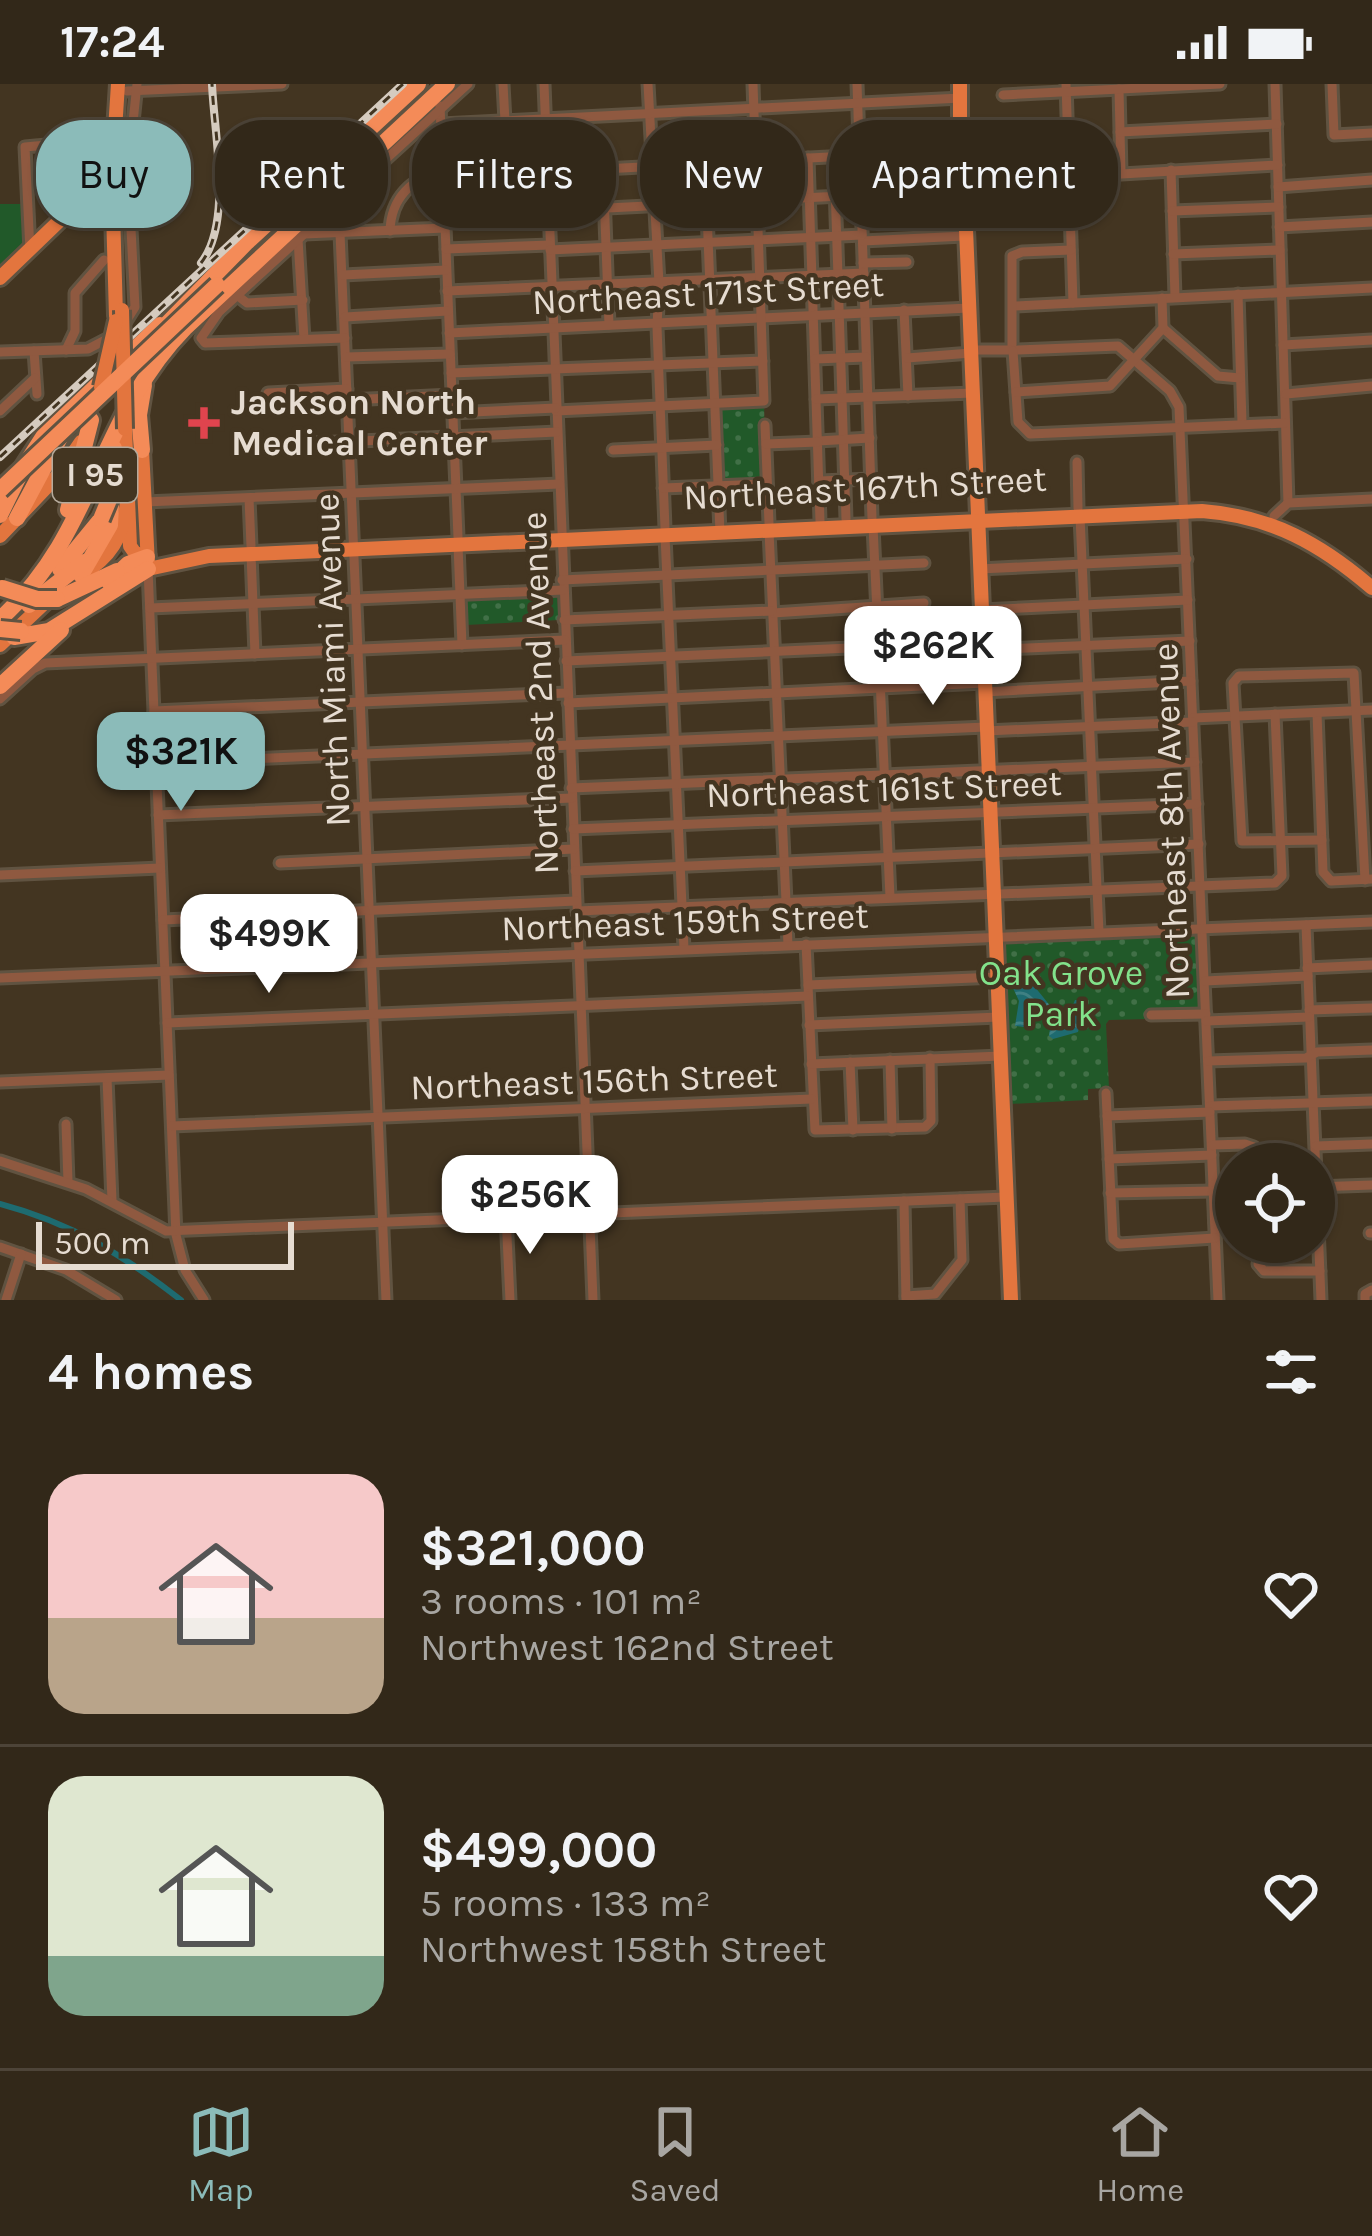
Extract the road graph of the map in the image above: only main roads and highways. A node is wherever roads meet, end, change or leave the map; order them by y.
1 (418, 84) edge
2 (432, 84) edge
3 (448, 84) edge
4 (129, 87) edge
5 (961, 91) edge
6 (117, 119) edge
7 (124, 120) edge
8 (55, 228) edge
9 (61, 228) edge
10 (115, 228) edge
11 (118, 228) edge
12 (31, 253) junction
13 (0, 282) edge
14 (123, 316) junction
15 (166, 322) junction
16 (156, 361) junction
17 (144, 384) junction
18 (93, 391) junction
19 (91, 420) junction
20 (125, 430) junction
21 (142, 450) joint
22 (0, 487) edge
23 (135, 502) junction
24 (68, 510) junction
25 (1082, 511) junction
26 (9, 516) edge
27 (976, 517) junction
28 (1269, 519) junction
29 (867, 522) junction
30 (768, 527) junction
31 (0, 536) edge
32 (255, 549) junction
33 (192, 550) junction
34 (94, 554) junction
35 (148, 563) junction
36 (127, 572) junction
37 (80, 575) junction
38 (1372, 578) edge
39 (1372, 588) edge
40 (1, 594) edge
41 (20, 600) junction
42 (78, 615) junction
43 (0, 619) edge
44 (6, 634) edge
45 (3, 682) edge
46 (1011, 1300) edge

1 - 15 highway, I 95
2 - 22 highway, bridge
3 - 16 highway, I 95
4 - 6 main road
4 - 7 main road
5 - 27 main road
8 - 12 main road
9 - 12 main road
10 - 14 main road
11 - 14 main road
12 - 13 main road
14 - 18 main road, bridge
14 - 20 main road, bridge
15 - 18 highway
15 - 24 highway, I 95
16 - 17 highway
16 - 41 highway, I 95
17 - 21 highway
17 - 34 highway
18 - 19 main road
18 - 26 highway
19 - 24 highway
19 - 26 main road
20 - 23 main road
20 - 41 highway, bridge
21 - 23 main road
23 - 35 main road
23 - 37 main road
24 - 40 highway, I 95
25 - 27 main road, Northeast 167th Street
25 - 27 main road, Northeast 167th Street
25 - 28 main road, Northeast 167th Street
26 - 31 main road
27 - 29 main road, Northeast 167th Street
27 - 46 main road
28 - 38 main road
28 - 39 main road
29 - 30 main road, Northeast 167th Street
29 - 30 main road, Northeast 167th Street
30 - 32 main road, Northeast 167th Street
32 - 33 main road
32 - 35 main road
33 - 35 main road
33 - 35 main road
34 - 37 highway
34 - 44 highway
35 - 36 highway
35 - 36 highway
36 - 40 highway, bridge
36 - 42 highway
36 - 44 highway
37 - 44 main road
41 - 43 highway, I 95
42 - 44 highway
42 - 45 highway

